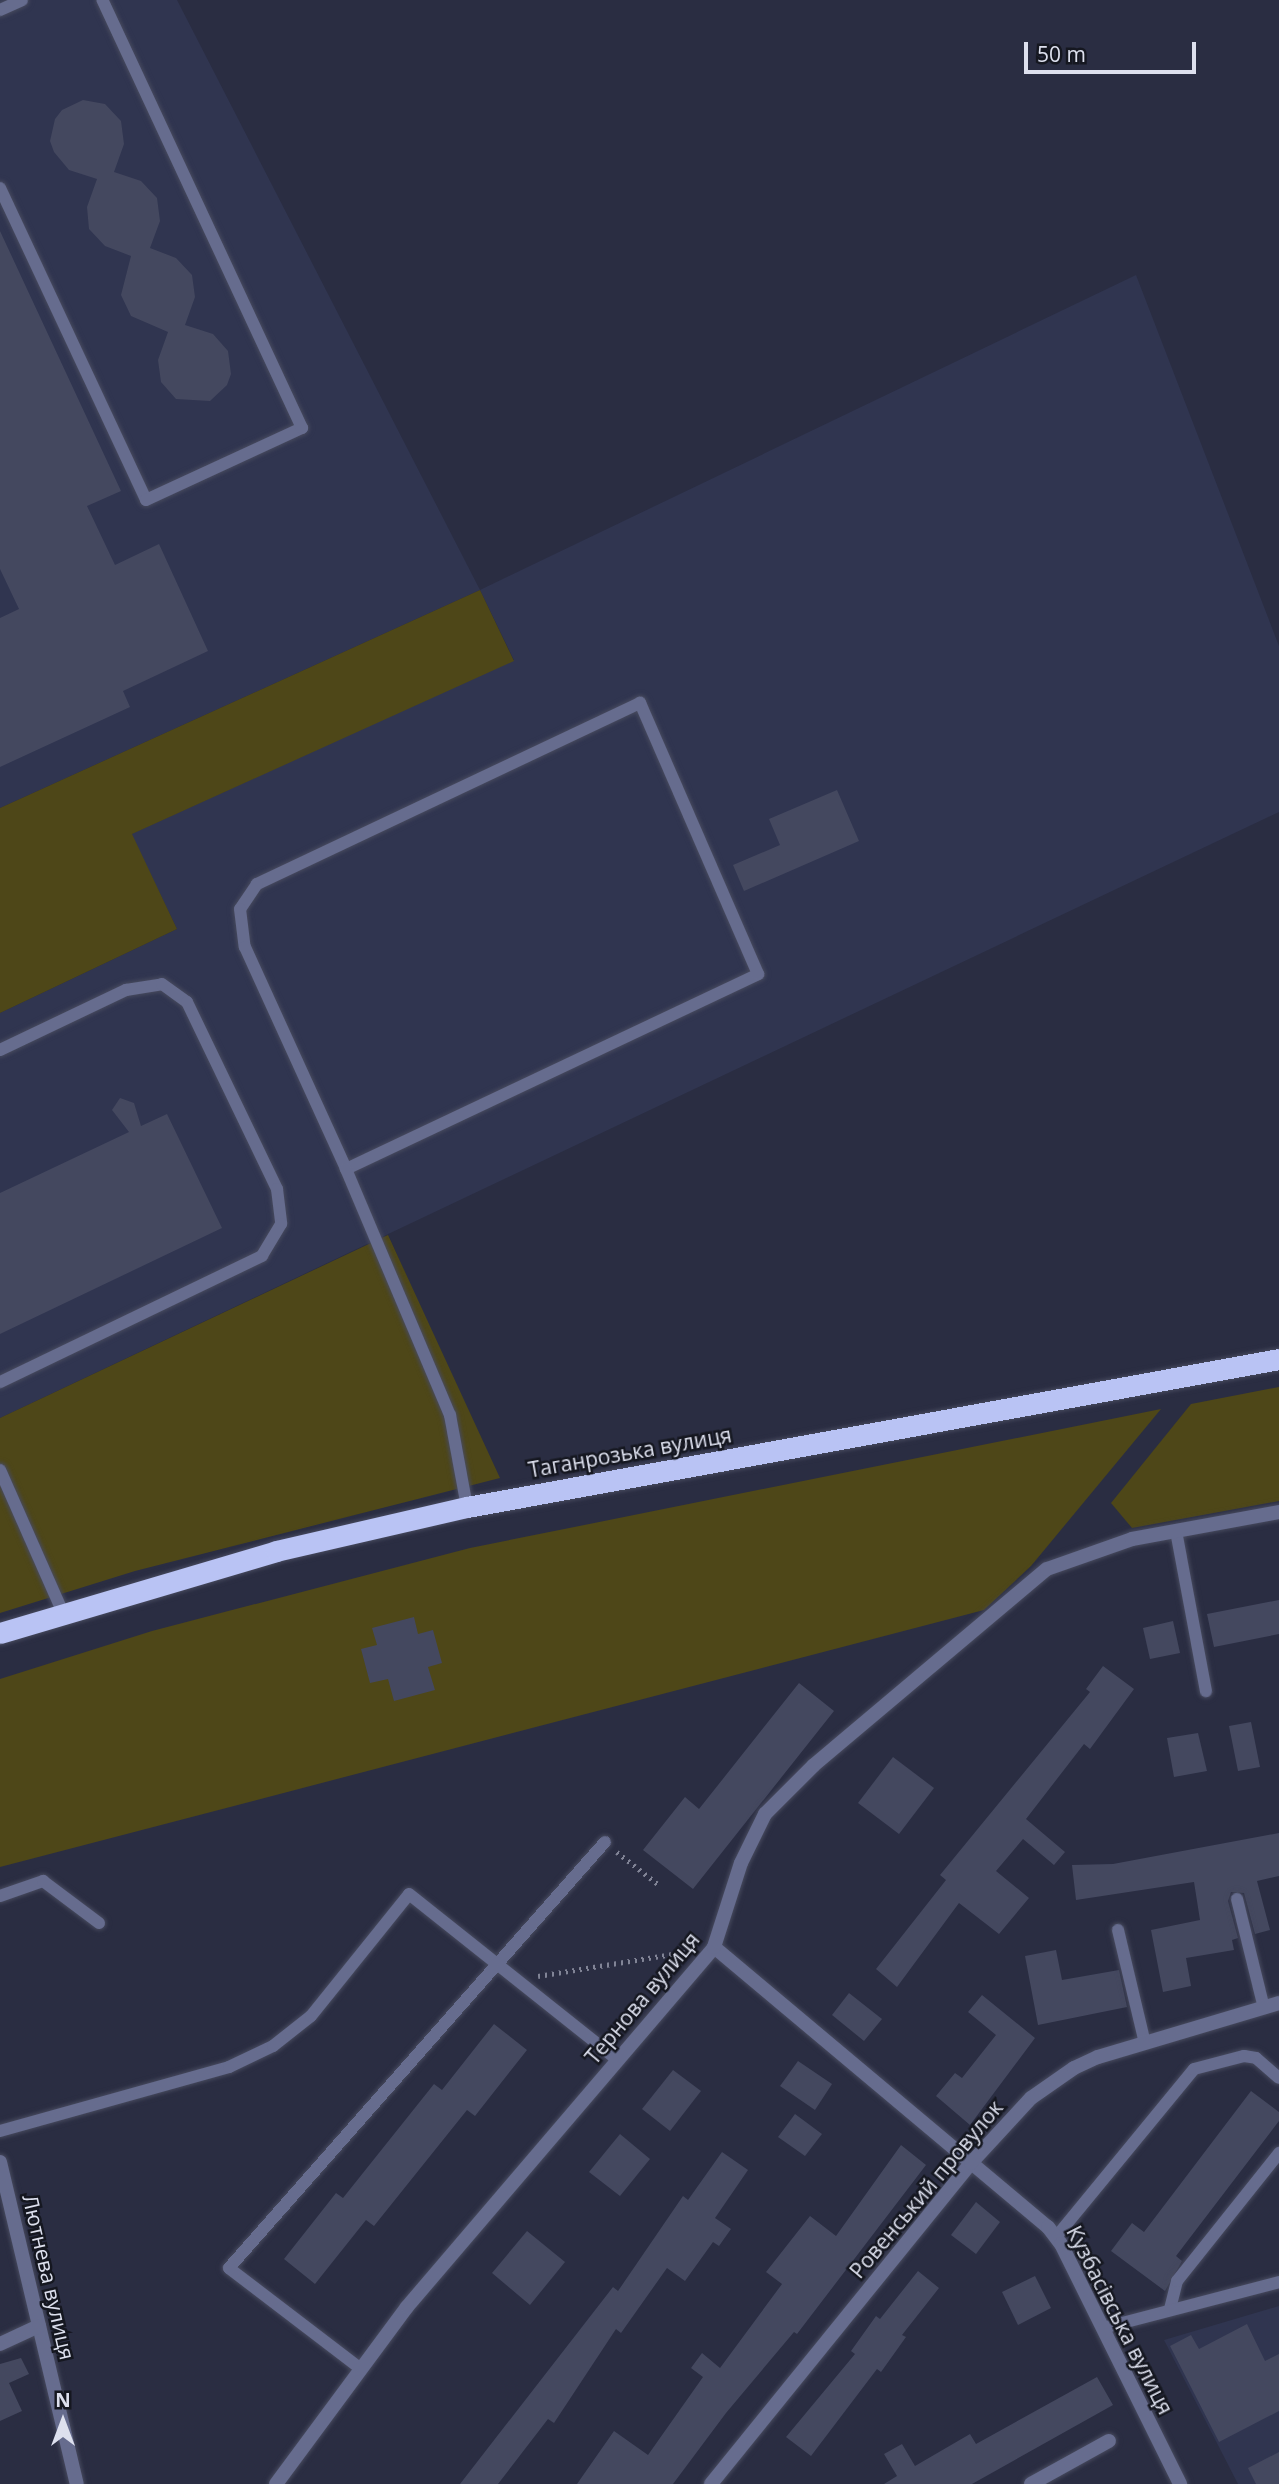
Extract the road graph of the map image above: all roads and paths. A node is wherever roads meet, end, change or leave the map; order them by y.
1 (22, 0) edge
2 (102, 0) edge
3 (0, 10) edge
4 (0, 188) edge
5 (0, 1050) edge
6 (346, 1169) junction
7 (1279, 1359) edge
8 (0, 1382) edge
9 (0, 1470) edge
10 (467, 1507) junction
11 (1279, 1511) edge
12 (1176, 1531) junction
13 (64, 1614) junction
14 (0, 1633) edge
15 (1206, 1691) dead end
16 (605, 1842) joint
17 (658, 1884) dead end
18 (0, 1896) edge
19 (1237, 1899) dead end
20 (99, 1923) dead end
21 (1118, 1930) dead end
22 (713, 1947) junction
23 (498, 1964) junction
24 (517, 1980) junction
25 (1279, 2003) edge
26 (1264, 2008) junction
27 (1145, 2043) junction
28 (618, 2060) junction
29 (1279, 2078) edge
30 (0, 2131) edge
31 (1279, 2153) edge
32 (0, 2162) edge
33 (971, 2162) junction
34 (1056, 2237) junction
35 (1279, 2282) edge
36 (1170, 2309) junction
37 (39, 2326) junction
38 (1103, 2328) junction
39 (0, 2344) edge
40 (361, 2369) junction
41 (1109, 2441) dead end
42 (77, 2484) edge
43 (276, 2484) edge
44 (711, 2484) edge
45 (1031, 2484) edge
46 (1180, 2484) edge

1 - 3 lane
2 - 4 lane
5 - 8 lane
6 - 6 lane
6 - 10 lane
7 - 10 highway, Таганрозька вулиця
9 - 13 lane
10 - 13 highway, Таганрозька вулиця
11 - 12 street, Тернова вулиця
12 - 15 lane
12 - 22 street, Тернова вулиця
13 - 14 highway, Таганрозька вулиця
16 - 17 path
16 - 23 lane
18 - 20 lane
19 - 26 lane
21 - 27 lane
22 - 24 path
22 - 28 street, Тернова вулиця
22 - 33 street, Кузбасівська вулиця
23 - 24 lane
23 - 30 lane
23 - 40 lane
24 - 28 lane
25 - 26 street, Ровенський провулок
26 - 27 street, Ровенський провулок
27 - 33 street, Ровенський провулок
28 - 40 street, Тернова вулиця
29 - 34 lane
31 - 36 lane
32 - 37 street, Лютнева вулиця
33 - 34 street, Кузбасівська вулиця
33 - 44 street, Ровенський провулок
34 - 38 street, Кузбасівська вулиця
35 - 36 lane
36 - 38 lane
37 - 39 street
37 - 42 street, Лютнева вулиця
38 - 46 street, Кузбасівська вулиця
40 - 43 street, Тернова вулиця
41 - 45 street

